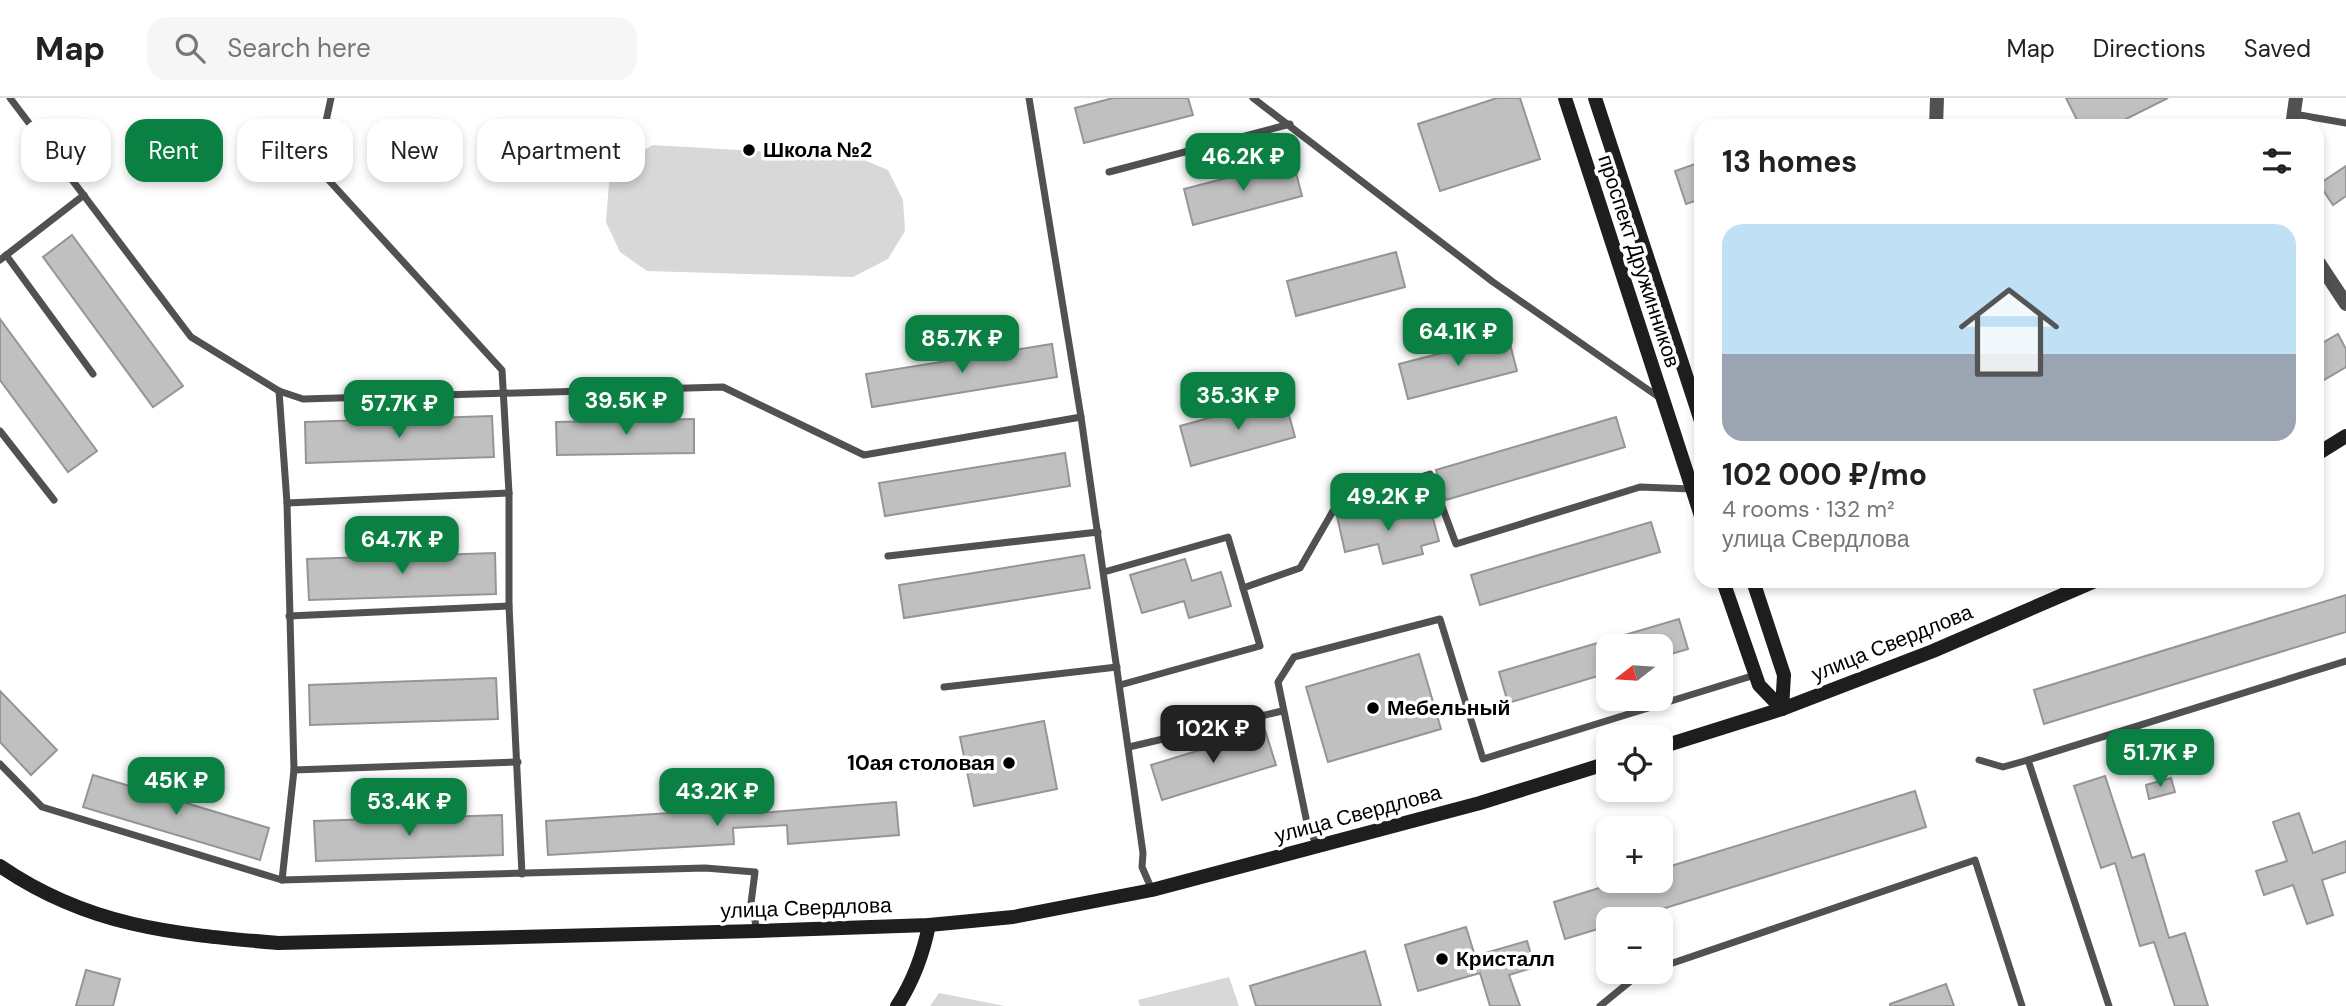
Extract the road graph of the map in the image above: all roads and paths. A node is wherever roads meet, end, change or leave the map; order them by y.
1 (10, 98) edge
2 (331, 98) edge
3 (1029, 98) edge
4 (1252, 98) edge
5 (1564, 98) edge
6 (1595, 98) edge
7 (1937, 98) edge
8 (2296, 98) edge
9 (1936, 119) edge
10 (2292, 119) edge
11 (2324, 122) edge
12 (2346, 123) edge
13 (1290, 124) junction
14 (1109, 172) dead end
15 (84, 195) junction
16 (3, 258) edge
17 (2324, 271) edge
18 (2346, 304) edge
19 (93, 374) dead end
20 (279, 391) junction
21 (505, 391) junction
22 (1661, 399) junction
23 (1694, 400) edge
24 (1081, 417) junction
25 (0, 431) edge
26 (2346, 436) edge
27 (2324, 450) edge
28 (1692, 489) junction
29 (509, 493) junction
30 (1694, 495) edge
31 (54, 500) dead end
32 (287, 503) junction
33 (1098, 532) junction
34 (888, 556) dead end
35 (1104, 572) junction
36 (1243, 588) junction
37 (1725, 588) edge
38 (1755, 588) edge
39 (2079, 588) edge
40 (509, 606) junction
41 (289, 616) junction
42 (2346, 661) edge
43 (1117, 667) junction
44 (1755, 675) junction
45 (1120, 685) junction
46 (944, 687) dead end
47 (1782, 709) junction
48 (1282, 710) junction
49 (1673, 743) edge
50 (1129, 747) junction
51 (1979, 760) dead end
52 (2028, 760) junction
53 (519, 762) junction
54 (0, 764) edge
55 (1596, 767) edge
56 (294, 770) junction
57 (1318, 847) junction
58 (0, 866) edge
59 (522, 874) junction
60 (282, 880) junction
61 (1152, 890) junction
62 (929, 925) junction
63 (757, 931) junction
64 (1673, 963) edge
65 (1627, 984) edge
66 (897, 1006) edge
67 (1600, 1006) edge
68 (2022, 1006) edge
69 (2109, 1006) edge

1 - 15 lane
2 - 21 lane
3 - 24 lane
4 - 13 lane
5 - 22 main road, проспект Дружинников
6 - 23 main road, проспект Дружинников
7 - 9 street
8 - 10 street
11 - 12 lane
13 - 14 lane
13 - 22 lane
15 - 16 lane
15 - 20 lane
16 - 19 lane
17 - 18 street
20 - 21 lane
20 - 32 lane
21 - 24 lane
21 - 29 lane
22 - 28 main road, проспект Дружинников
24 - 33 lane
25 - 31 lane
26 - 27 main road
28 - 30 main road, проспект Дружинников
28 - 36 lane
29 - 32 lane
29 - 40 lane
32 - 41 lane
33 - 34 lane
33 - 35 lane
35 - 36 lane
35 - 43 lane
36 - 45 lane
37 - 44 main road
38 - 47 main road
39 - 47 main road, улица Свердлова
40 - 41 lane
40 - 53 lane
41 - 56 lane
42 - 52 lane
43 - 45 lane
43 - 46 lane
44 - 47 main road
44 - 48 lane
45 - 50 lane
47 - 49 main road, улица Свердлова
48 - 50 lane
48 - 57 lane
50 - 61 lane
51 - 52 lane
52 - 69 lane
53 - 56 lane
53 - 59 lane
54 - 60 lane
55 - 57 main road, улица Свердлова
56 - 60 lane
57 - 61 main road, улица Свердлова
58 - 63 main road, улица Свердлова
59 - 60 lane
59 - 63 lane
61 - 62 main road, улица Свердлова
62 - 63 main road, улица Свердлова
62 - 66 main road
64 - 68 lane
65 - 67 lane

